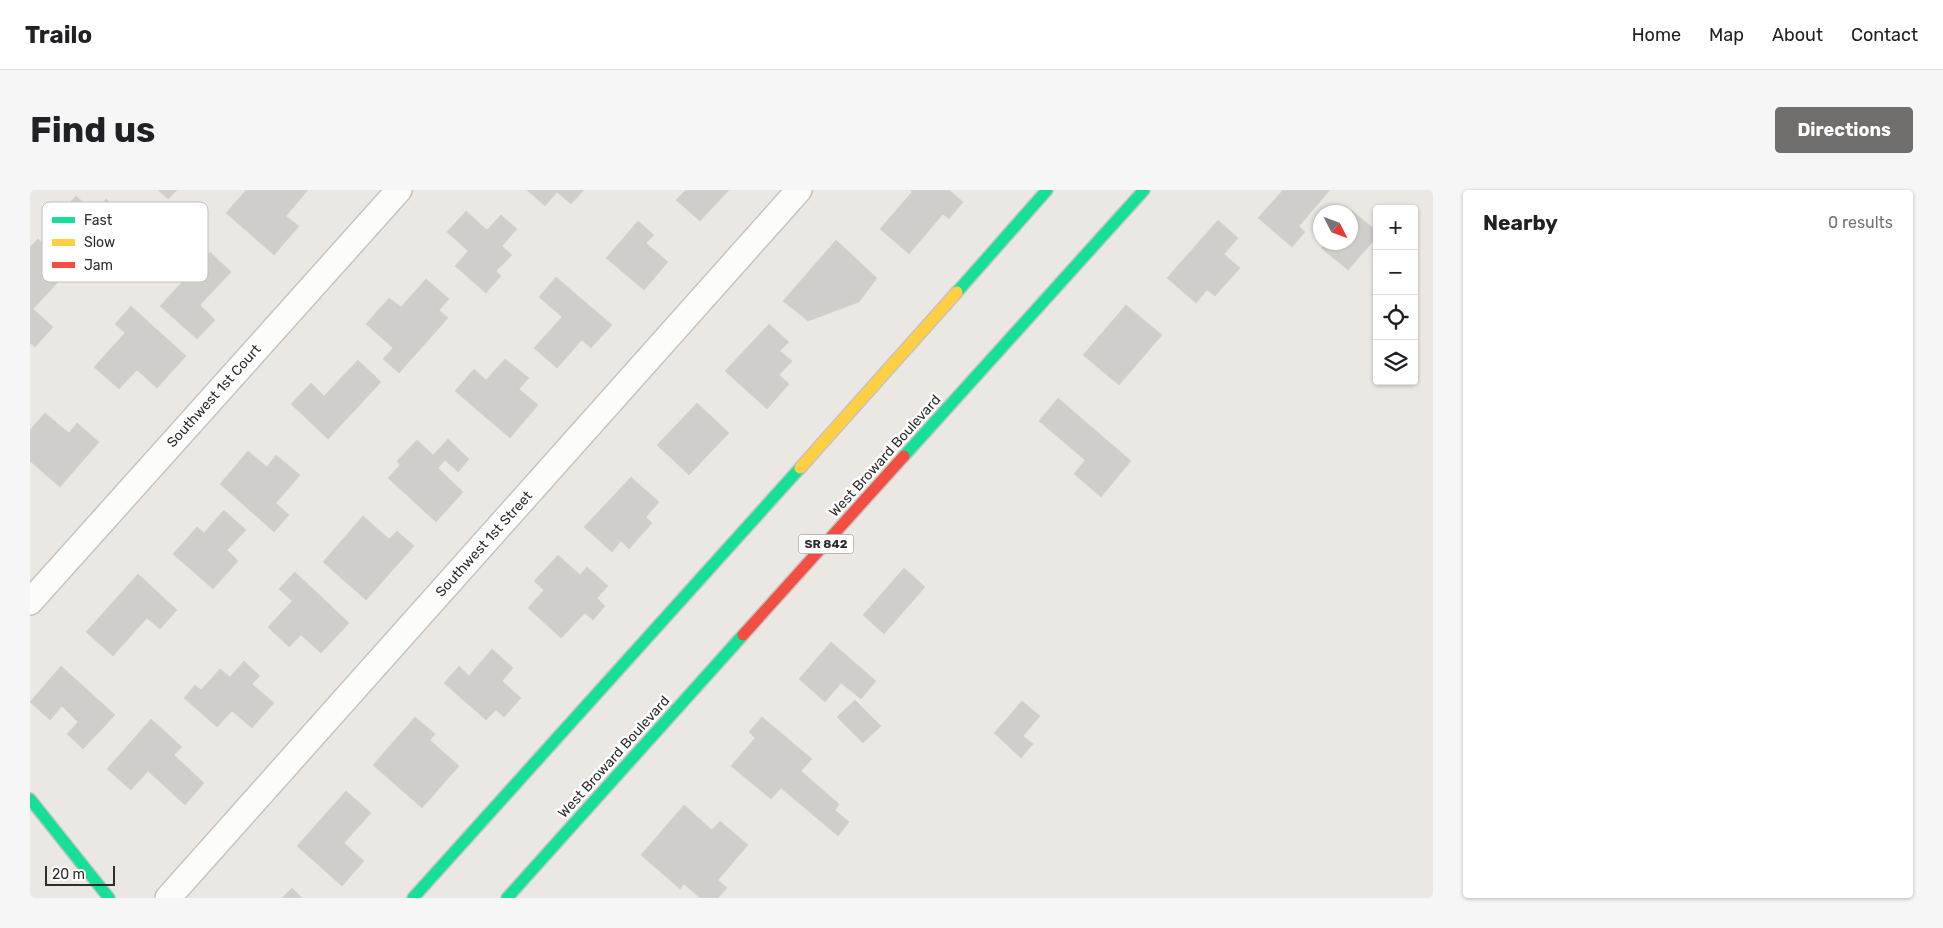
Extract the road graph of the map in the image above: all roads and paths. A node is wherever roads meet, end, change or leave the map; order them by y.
1 (398, 190) edge
2 (799, 190) edge
3 (1047, 190) edge
4 (1144, 190) edge
5 (30, 602) edge
6 (30, 798) edge
7 (109, 898) edge
8 (168, 898) edge
9 (414, 898) edge
10 (507, 898) edge

1 - 5 street, Southwest 1st Court
2 - 8 street, Southwest 1st Street
3 - 9 main road
4 - 10 main road, West Broward Boulevard / SR 842
6 - 7 main road

